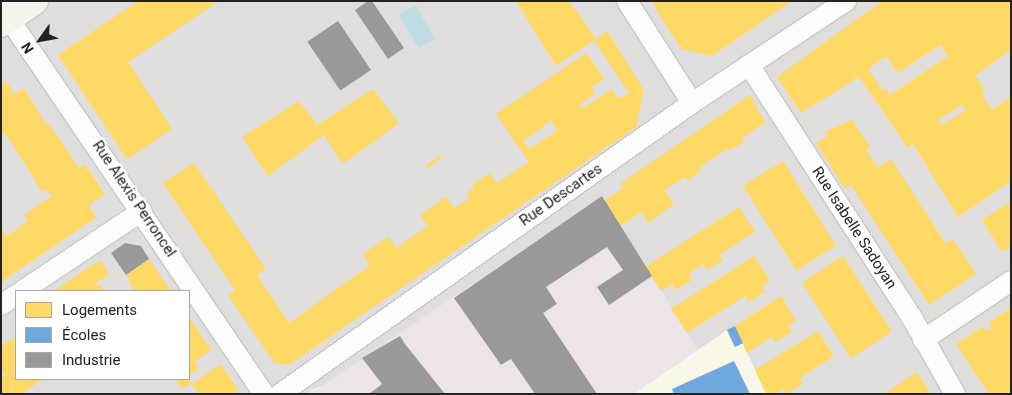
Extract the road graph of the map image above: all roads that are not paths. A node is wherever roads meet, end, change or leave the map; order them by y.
1 (34, 1) edge
2 (626, 1) edge
3 (846, 1) edge
4 (4, 16) edge
5 (749, 65) junction
6 (692, 103) junction
7 (142, 211) junction
8 (1011, 281) edge
9 (24, 290) edge
10 (15, 296) edge
11 (1, 305) edge
12 (924, 340) junction
13 (264, 394) edge
14 (280, 394) edge
15 (955, 394) edge

1 - 4 street
2 - 6 street
3 - 5 street, Rue Descartes
4 - 7 street, Rue Alexis Perroncel
5 - 6 street, Rue Descartes
5 - 12 street, Rue Isabelle Sadoyan
6 - 14 street, Rue Descartes
7 - 9 street
7 - 13 street, Rue Alexis Perroncel
8 - 12 street
10 - 11 street
12 - 15 street, Rue Isabelle Sadoyan

